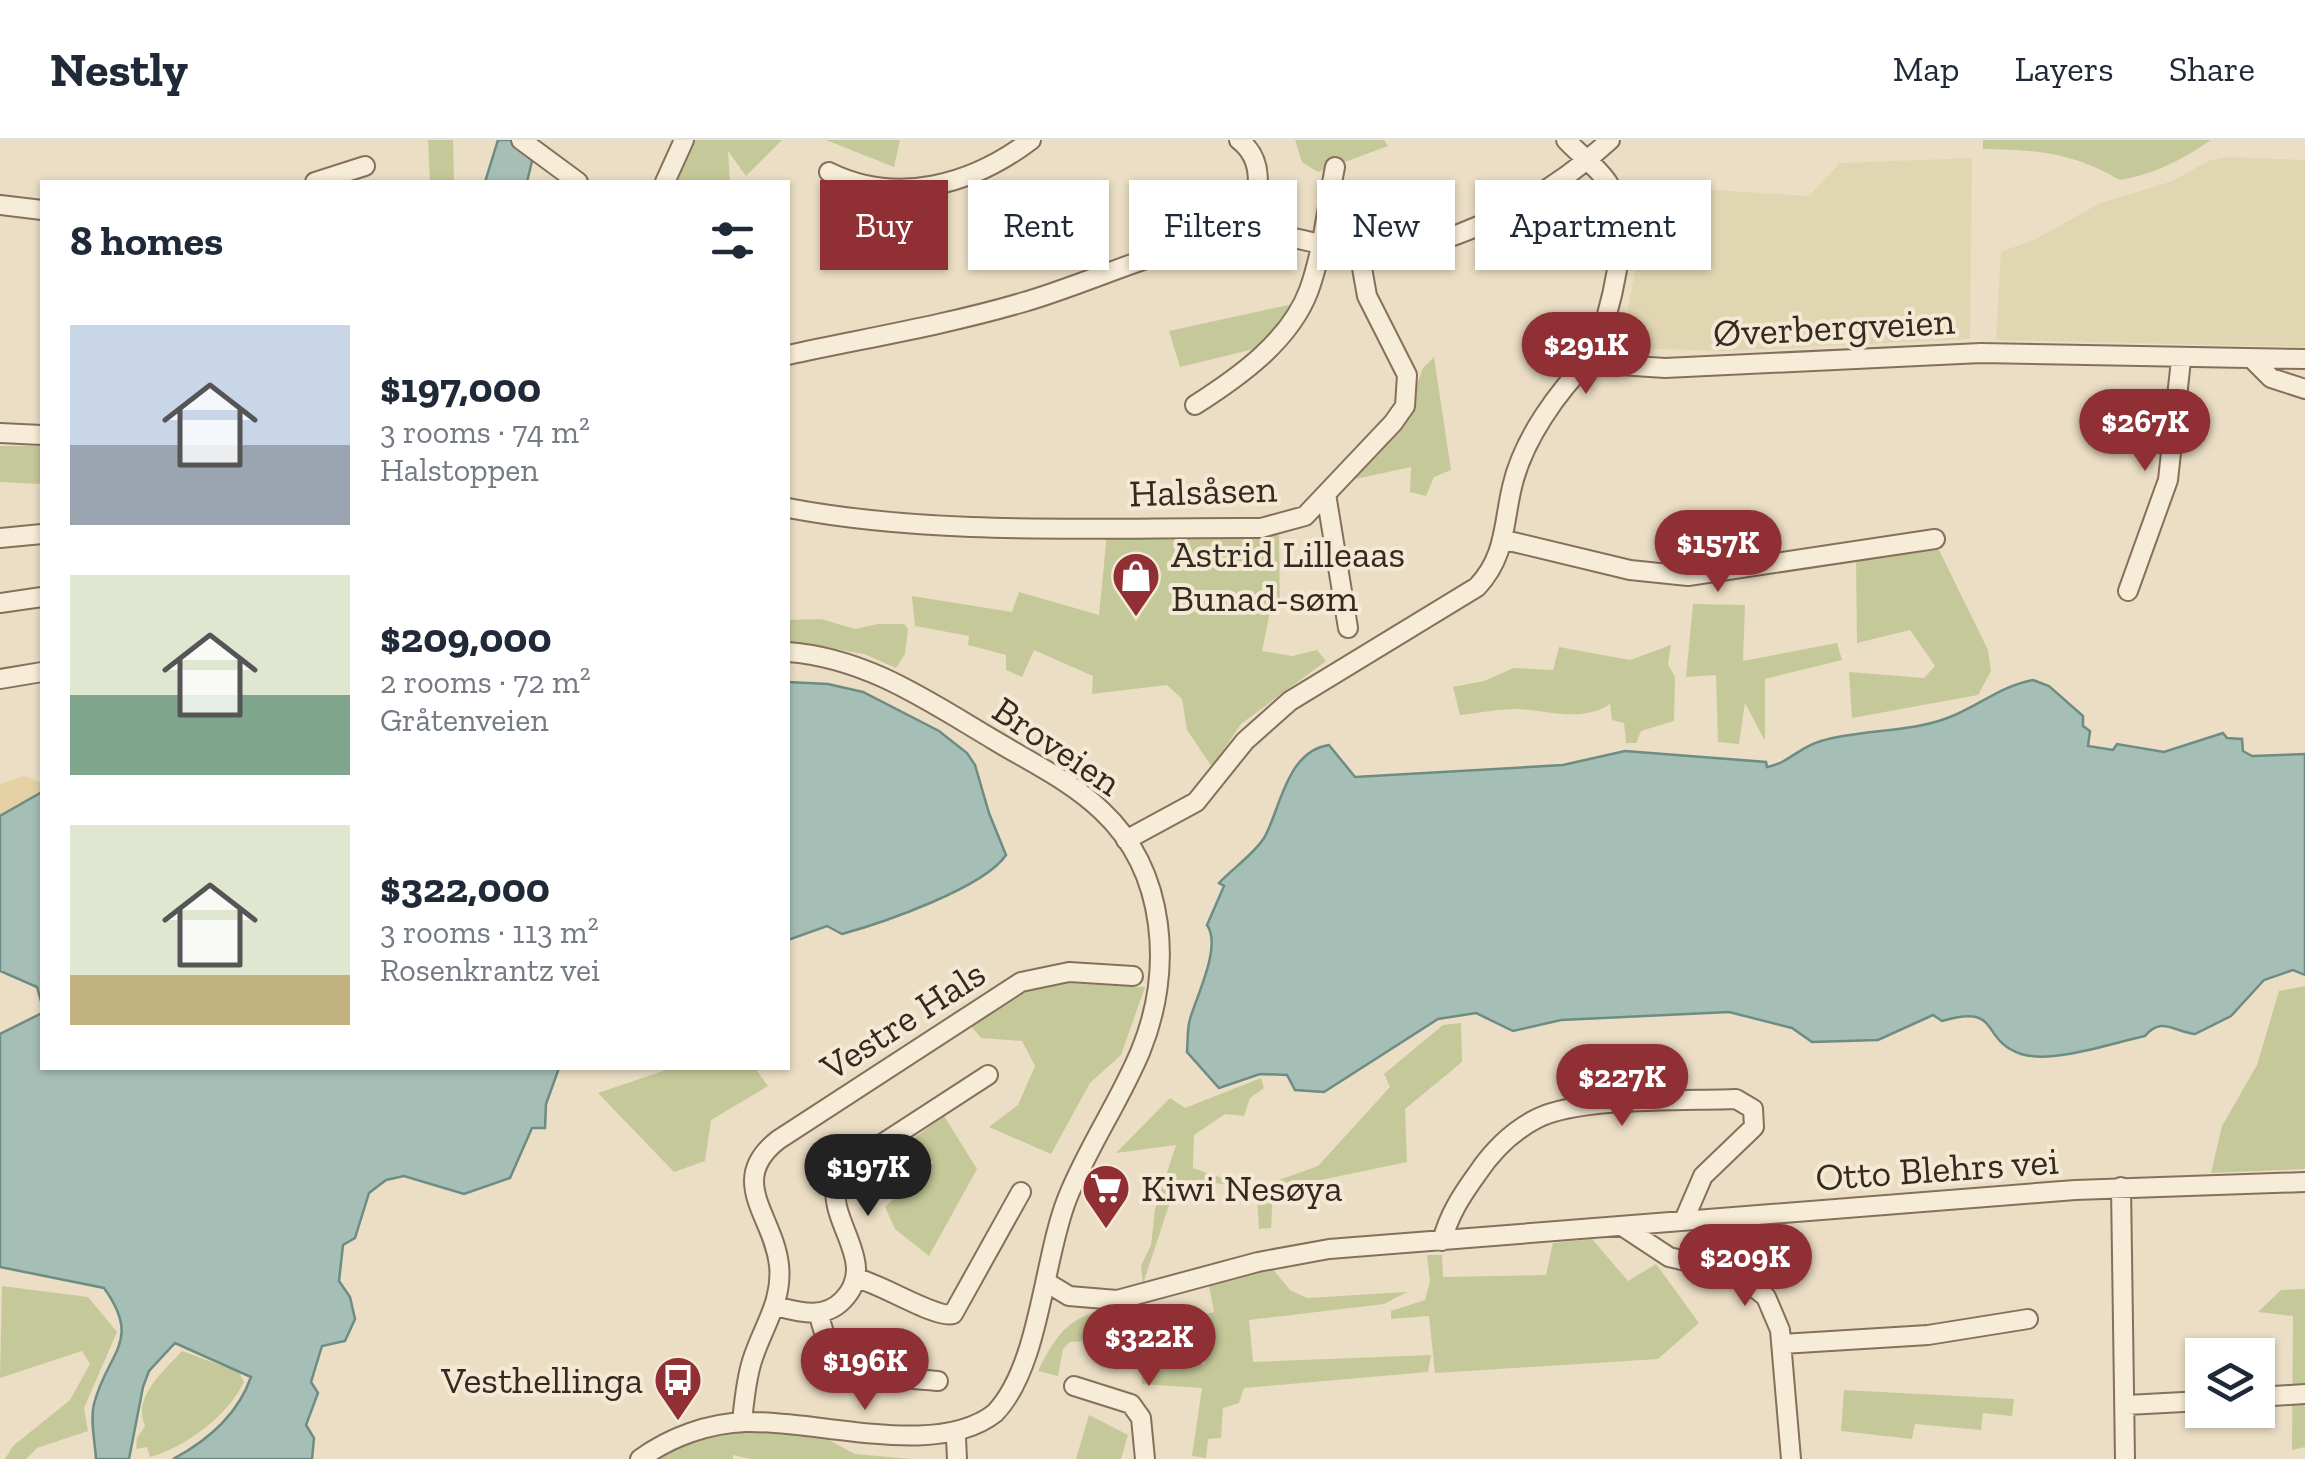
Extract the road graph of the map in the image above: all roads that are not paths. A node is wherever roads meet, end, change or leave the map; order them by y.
1 (521, 140) edge
2 (684, 140) edge
3 (1032, 140) edge
4 (1238, 140) edge
5 (1566, 140) edge
6 (1610, 140) edge
7 (1586, 162) junction
8 (365, 166) dead end
9 (1335, 167) dead end
10 (829, 172) dead end
11 (321, 180) edge
12 (576, 180) edge
13 (666, 180) edge
14 (1258, 180) edge
15 (1332, 180) edge
16 (0, 205) edge
17 (40, 210) edge
18 (1455, 235) edge
19 (1317, 251) edge
20 (1129, 267) edge
21 (1362, 270) edge
22 (790, 355) edge
23 (1592, 357) junction
24 (2305, 359) edge
25 (2181, 360) junction
26 (2253, 360) junction
27 (2305, 389) edge
28 (1195, 405) dead end
29 (0, 433) edge
30 (40, 435) edge
31 (1326, 494) junction
32 (790, 508) edge
33 (40, 534) edge
34 (0, 538) edge
35 (1935, 538) dead end
36 (1505, 540) junction
37 (2128, 591) dead end
38 (40, 597) edge
39 (0, 604) edge
40 (1348, 628) dead end
41 (790, 652) edge
42 (40, 672) edge
43 (0, 678) edge
44 (1126, 840) junction
45 (1132, 976) dead end
46 (988, 1075) dead end
47 (2305, 1182) edge
48 (2121, 1188) junction
49 (1021, 1192) dead end
50 (1684, 1220) junction
51 (1622, 1226) junction
52 (1442, 1241) junction
53 (856, 1278) junction
54 (1046, 1282) junction
55 (1069, 1296) junction
56 (1041, 1301) junction
57 (775, 1306) junction
58 (819, 1313) junction
59 (2028, 1320) dead end
60 (1782, 1344) junction
61 (938, 1381) dead end
62 (1074, 1386) dead end
63 (2305, 1394) edge
64 (2275, 1396) edge
65 (2185, 1401) edge
66 (2127, 1405) junction
67 (742, 1422) junction
68 (956, 1438) junction
69 (640, 1459) edge
70 (957, 1459) edge
71 (1146, 1459) edge
72 (1791, 1459) edge
73 (2126, 1459) edge

1 - 12 street
2 - 13 street
3 - 10 street
4 - 14 street
5 - 7 street
6 - 7 street
7 - 18 street
7 - 23 street
8 - 11 street
9 - 15 street
16 - 17 street
19 - 28 street
20 - 22 street
21 - 31 street, Halsåsen
23 - 25 street, Øverbergveien
23 - 36 street
24 - 26 street, Øverbergveien
25 - 26 street, Øverbergveien
25 - 37 street
26 - 27 street
29 - 30 street
31 - 32 street, Halsåsen
31 - 40 street
33 - 34 street
35 - 36 street
36 - 44 street
38 - 39 street
41 - 44 street, Broveien
42 - 43 street
44 - 54 street, Broveien
45 - 57 street, Vestre Hals
46 - 53 street
47 - 48 street, Otto Blehrs vei
48 - 50 street, Otto Blehrs vei
48 - 66 street
49 - 53 street
50 - 51 street, Otto Blehrs vei
50 - 52 street
51 - 52 street, Otto Blehrs vei
51 - 60 street
52 - 55 street, Otto Blehrs vei
53 - 58 street
54 - 55 street, Otto Blehrs vei
54 - 56 street, Broveien
55 - 56 street
56 - 68 street, Broveien
57 - 58 street
57 - 67 street, Vestre Hals
58 - 61 street
59 - 60 street
60 - 72 street
62 - 71 street
63 - 64 street
65 - 66 street
66 - 73 street
67 - 68 street
67 - 69 street
68 - 70 street

